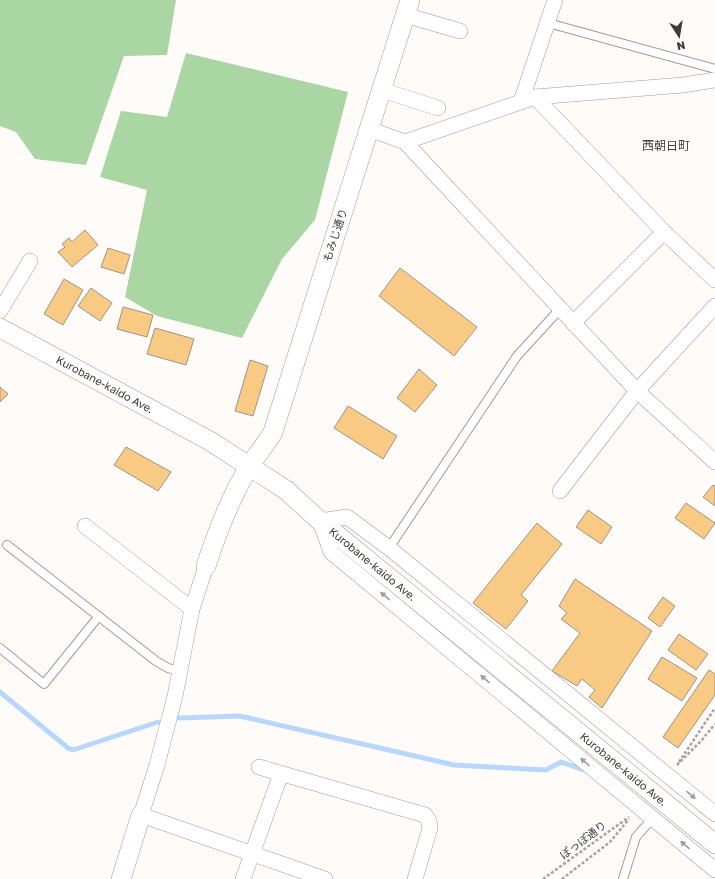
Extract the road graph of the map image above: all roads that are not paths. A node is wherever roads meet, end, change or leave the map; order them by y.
1 (555, 0) edge
2 (408, 7) edge
3 (548, 23) junction
4 (460, 31) dead end
5 (715, 69) edge
6 (715, 80) edge
7 (382, 90) junction
8 (528, 100) junction
9 (438, 108) dead end
10 (369, 129) junction
11 (405, 142) junction
12 (664, 232) junction
13 (30, 261) dead end
14 (715, 280) edge
15 (715, 306) edge
16 (560, 309) junction
17 (0, 311) edge
18 (573, 323) junction
19 (0, 328) edge
20 (637, 391) junction
21 (715, 462) edge
22 (250, 466) junction
23 (560, 491) dead end
24 (320, 521) junction
25 (85, 526) dead end
26 (7, 545) dead end
27 (389, 548) junction
28 (206, 566) joint
29 (192, 609) junction
30 (99, 616) junction
31 (0, 648) edge
32 (180, 671) junction
33 (258, 767) dead end
34 (281, 774) junction
35 (715, 814) edge
36 (141, 815) junction
37 (653, 818) junction
38 (715, 844) edge
39 (253, 853) junction
40 (715, 870) edge
41 (121, 879) edge
42 (243, 879) edge
43 (325, 879) edge
44 (415, 879) edge
45 (623, 879) edge

1 - 3 street
2 - 4 street
2 - 7 street, もみじ通り
3 - 5 lane
3 - 8 street
6 - 8 street
7 - 9 street
7 - 10 street, もみじ通り
8 - 11 street
8 - 12 street
10 - 11 street
10 - 22 street, もみじ通り
11 - 16 street
12 - 14 street
12 - 18 street
13 - 17 street
15 - 20 street
16 - 18 street
16 - 27 lane
18 - 20 street
19 - 22 street, Kurobane-kaido Ave.
20 - 21 street
20 - 23 street
22 - 24 street, Kurobane-kaido Ave.
22 - 28 street, もみじ通り
24 - 27 street
37 -> 24 street
24 - 38 street, Kurobane-kaido Ave.
25 - 29 street
26 - 30 lane
27 -> 35 street
28 - 29 street
29 - 32 street
30 - 31 lane
30 - 32 lane
32 - 36 street
33 - 34 street
34 - 39 street
34 - 44 street
36 - 39 street
36 - 41 street
40 -> 37 street
37 - 45 lane
39 - 42 street
39 - 43 street

